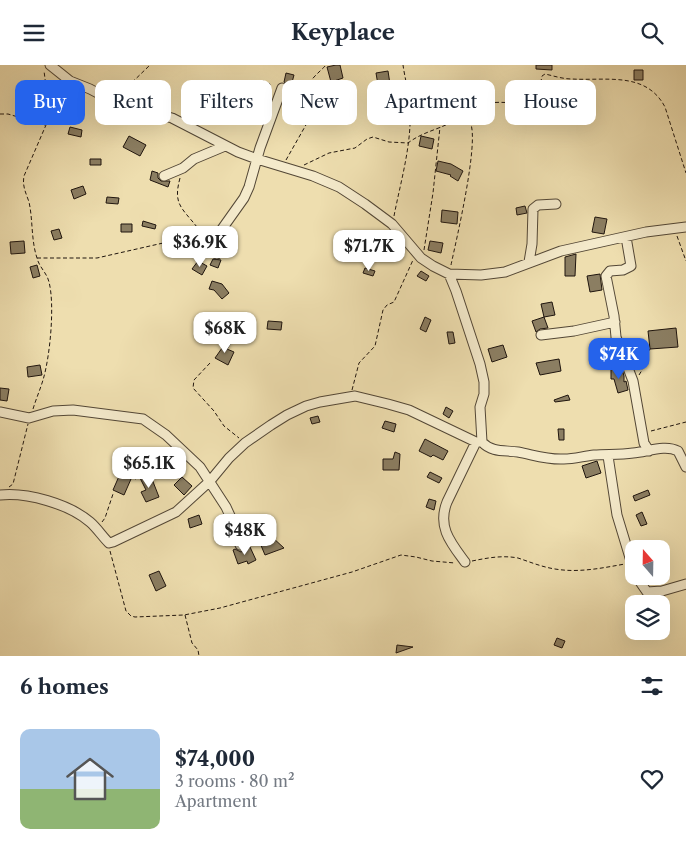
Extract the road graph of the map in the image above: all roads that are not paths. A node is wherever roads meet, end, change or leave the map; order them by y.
1 (50, 65) edge
2 (282, 88) dead end
3 (225, 146) junction
4 (257, 159) junction
5 (164, 176) dead end
6 (556, 205) dead end
7 (686, 227) edge
8 (626, 237) junction
9 (217, 254) dead end
10 (530, 262) junction
11 (449, 274) junction
12 (615, 322) junction
13 (541, 335) dead end
14 (0, 411) edge
15 (479, 442) junction
16 (649, 451) junction
17 (608, 456) junction
18 (686, 467) edge
19 (210, 481) junction
20 (4, 492) edge
21 (625, 543) edge
22 (240, 545) dead end
23 (465, 562) road end
24 (686, 584) edge
25 (643, 585) edge

1 - 3 street
2 - 4 street
3 - 4 street
3 - 5 street
4 - 9 street
4 - 11 street
6 - 10 street
7 - 8 street
8 - 10 street
8 - 12 street
10 - 11 street
11 - 15 street
12 - 13 street
12 - 16 street
14 - 19 street
15 - 17 street
15 - 19 street
15 - 23 street
16 - 17 street
16 - 18 street
17 - 21 street
19 - 20 street
19 - 22 street
24 - 25 street

